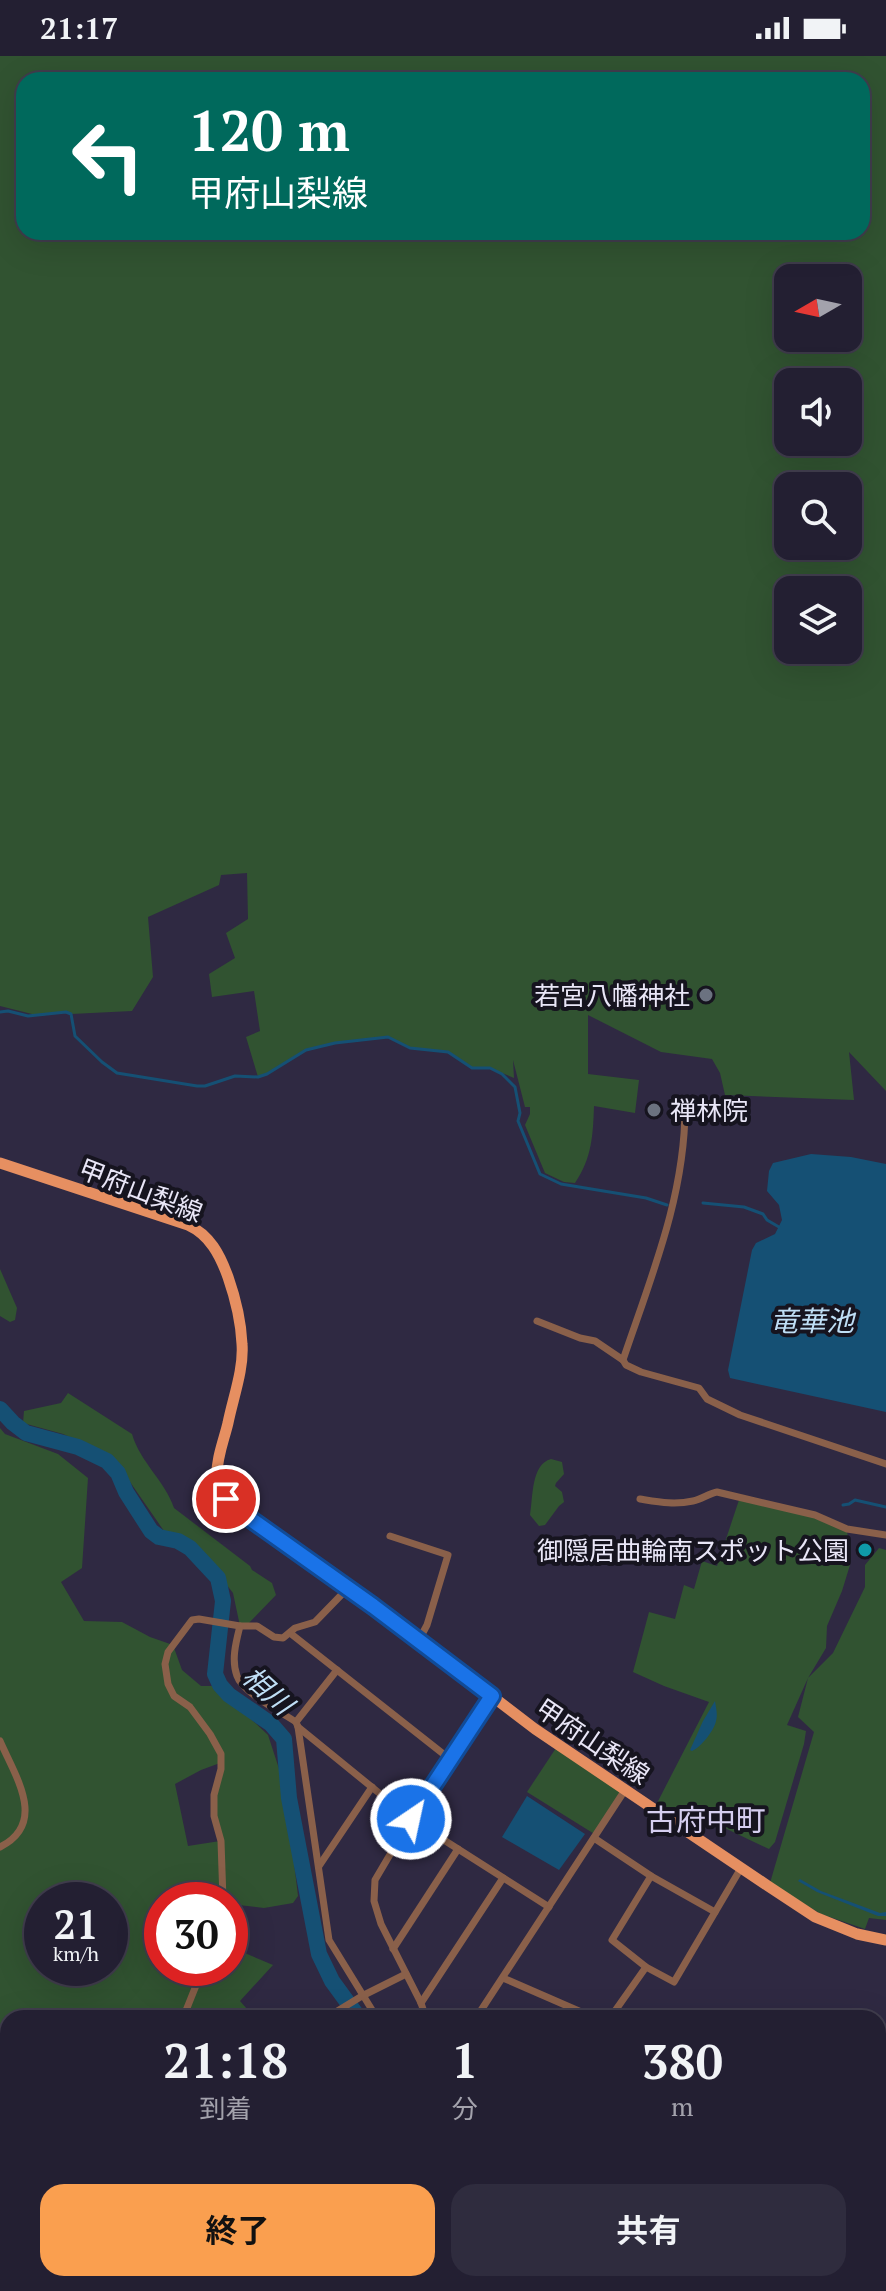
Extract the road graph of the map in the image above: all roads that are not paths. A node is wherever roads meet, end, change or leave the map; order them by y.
1 (685, 1108) dead end
2 (0, 1163) edge
3 (537, 1321) dead end
4 (623, 1360) junction
5 (886, 1464) edge
6 (640, 1499) dead end
7 (886, 1535) edge
8 (390, 1536) dead end
9 (348, 1588) junction
10 (240, 1626) junction
11 (290, 1633) junction
12 (419, 1640) junction
13 (337, 1670) junction
14 (492, 1696) junction
15 (297, 1724) junction
16 (0, 1741) edge
17 (451, 1760) junction
18 (372, 1787) junction
19 (625, 1790) junction
20 (411, 1819) junction
21 (594, 1838) junction
22 (0, 1847) edge
23 (458, 1849) junction
24 (319, 1866) junction
25 (741, 1868) junction
26 (651, 1876) junction
27 (503, 1878) junction
28 (222, 1882) edge
29 (549, 1907) junction
30 (715, 1912) junction
31 (886, 1940) edge
32 (393, 1949) junction
33 (646, 1967) junction
34 (406, 1974) junction
35 (503, 1978) junction
36 (196, 1986) edge
37 (360, 1998) junction
38 (421, 2003) junction
39 (186, 2010) edge
40 (338, 2010) edge
41 (370, 2010) edge
42 (423, 2010) edge
43 (481, 2010) edge
44 (577, 2010) edge
45 (616, 2010) edge

1 - 4 street
2 - 9 main road, 甲府山梨線
3 - 4 street
4 - 5 street
6 - 7 street
8 - 12 street
9 - 11 street
9 - 12 main road, 甲府山梨線
10 - 11 street
10 - 15 street
10 - 28 street
11 - 13 street
12 - 14 main road, 甲府山梨線
13 - 15 street
13 - 17 street
14 - 17 street
14 - 19 main road, 甲府山梨線
15 - 18 street
15 - 24 street
16 - 22 street
17 - 20 street
18 - 20 street
18 - 24 street
19 - 21 street
19 - 25 main road, 甲府山梨線
20 - 23 street
20 - 32 street
21 - 26 street
21 - 29 street
23 - 27 street
23 - 32 street
24 - 37 street
25 - 30 street
25 - 31 main road, 甲府山梨線
26 - 30 street
26 - 33 street
27 - 29 street
27 - 38 street
29 - 35 street
30 - 33 street
32 - 34 street
33 - 45 street
34 - 37 street
34 - 38 street
35 - 43 street
35 - 44 street
36 - 39 street
37 - 40 street
37 - 41 street
38 - 42 street

